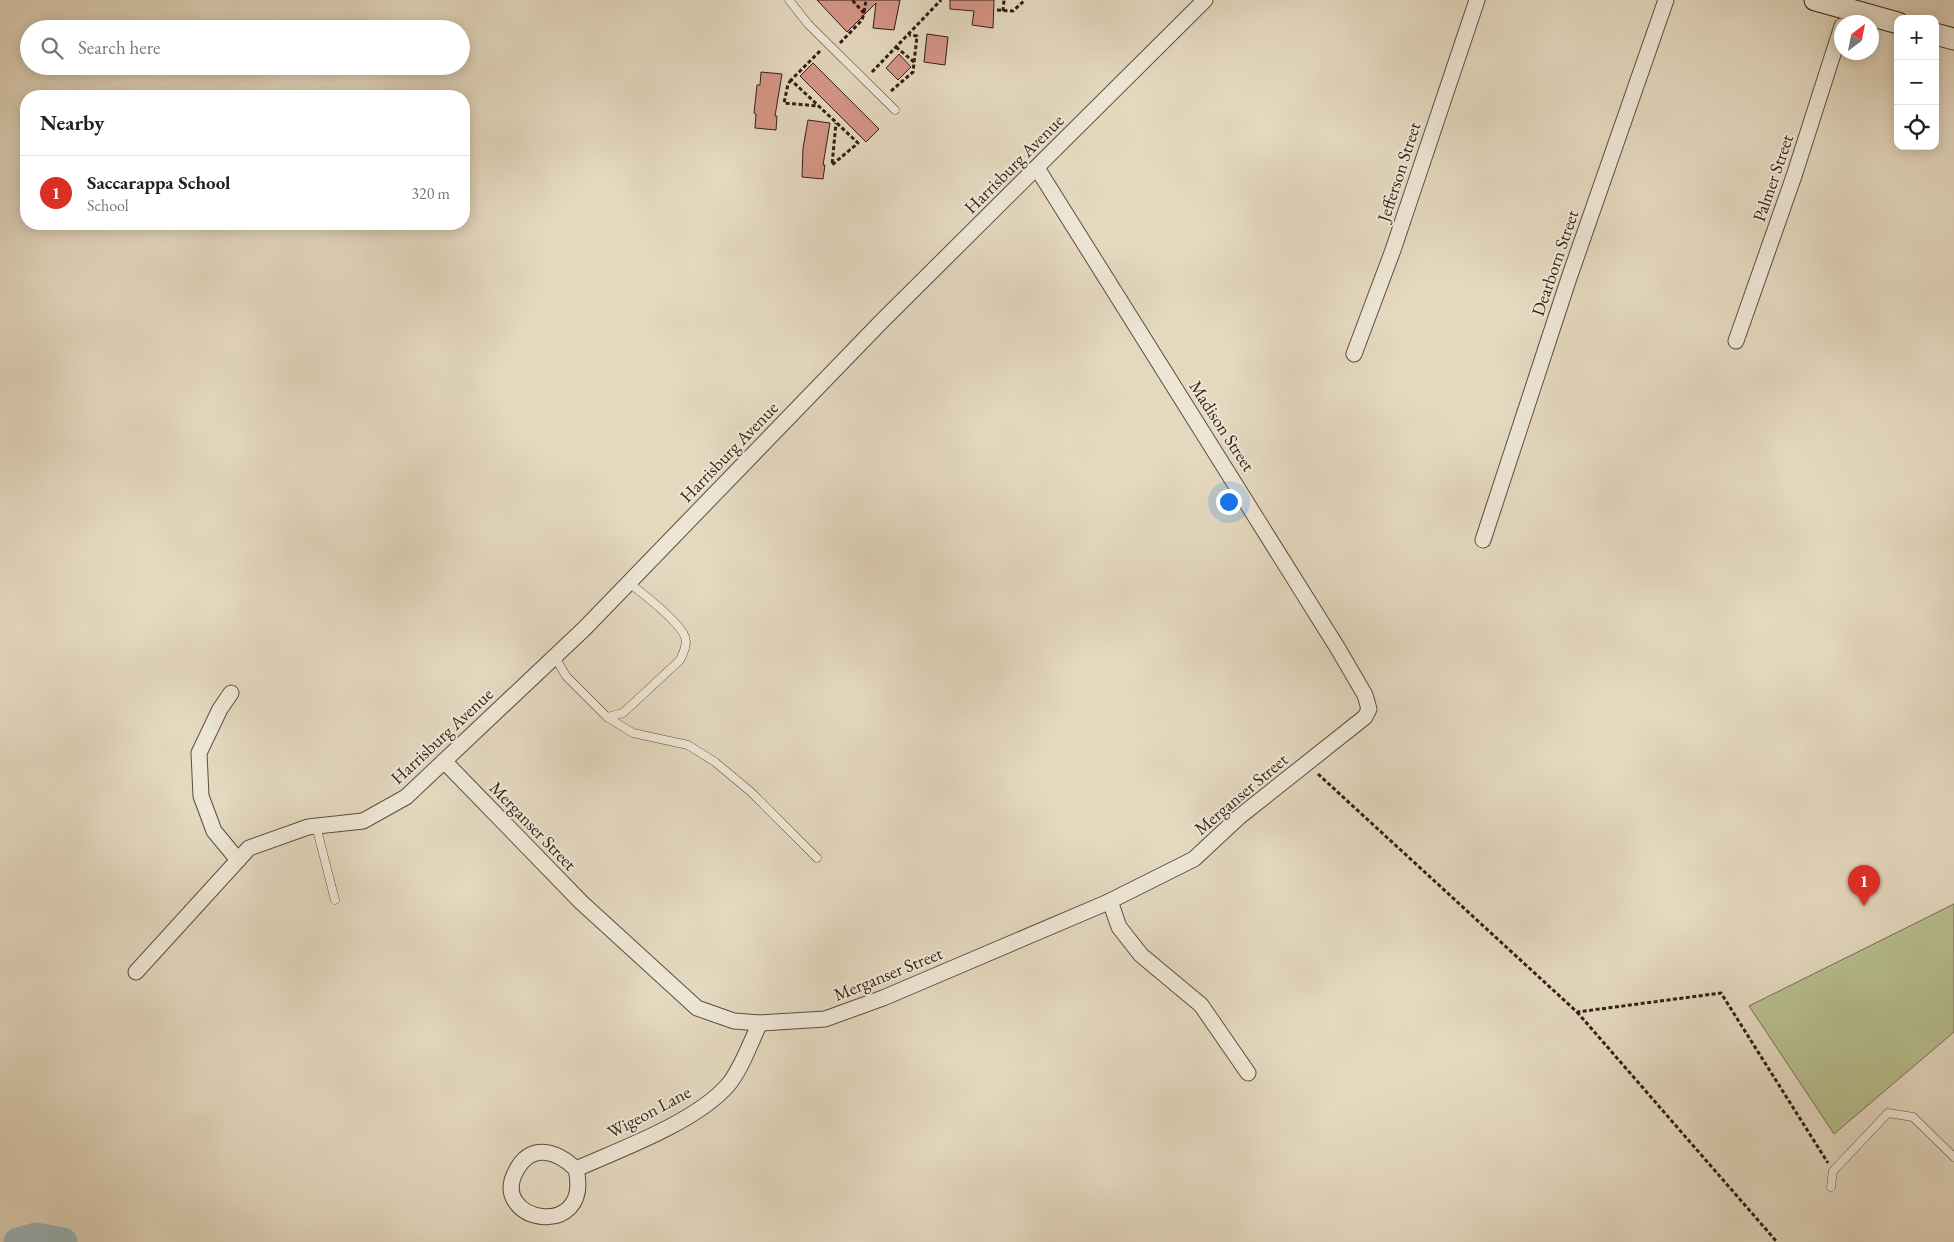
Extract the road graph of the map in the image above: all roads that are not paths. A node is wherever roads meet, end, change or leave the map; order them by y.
1 (789, 0) edge
2 (1205, 0) edge
3 (1477, 0) edge
4 (1666, 0) edge
5 (1815, 0) edge
6 (1837, 15) edge
7 (1879, 22) edge
8 (1894, 23) edge
9 (1939, 35) edge
10 (1954, 39) edge
11 (1834, 48) edge
12 (895, 110) dead end
13 (1037, 168) junction
14 (1736, 341) dead end
15 (1354, 354) dead end
16 (1482, 540) dead end
17 (628, 582) junction
18 (555, 656) junction
19 (231, 694) dead end
20 (1369, 708) joint
21 (607, 717) junction
22 (444, 761) junction
23 (316, 826) junction
24 (817, 858) dead end
25 (238, 860) junction
26 (335, 900) dead end
27 (1110, 901) junction
28 (136, 972) dead end
29 (760, 1024) junction
30 (1248, 1074) dead end
31 (1954, 1157) edge
32 (576, 1169) junction
33 (1831, 1187) dead end

1 - 12 lane
2 - 13 street, Harrisburg Avenue
3 - 15 street, Jefferson Street
4 - 16 street, Dearborn Street
5 - 6 street
7 - 8 street
9 - 10 street
11 - 14 street, Palmer Street
13 - 17 street, Harrisburg Avenue
13 - 20 street, Madison Street
17 - 18 street, Harrisburg Avenue
17 - 21 lane
18 - 21 lane
18 - 22 street, Harrisburg Avenue
19 - 25 street
20 - 27 street, Merganser Street
21 - 24 lane
22 - 23 street, Harrisburg Avenue
22 - 29 street, Merganser Street
23 - 25 street, Harrisburg Avenue
23 - 26 lane
25 - 28 street, Harrisburg Avenue
27 - 29 street, Merganser Street
27 - 30 street
29 - 32 street, Wigeon Lane
31 - 33 lane
32 - 32 street

